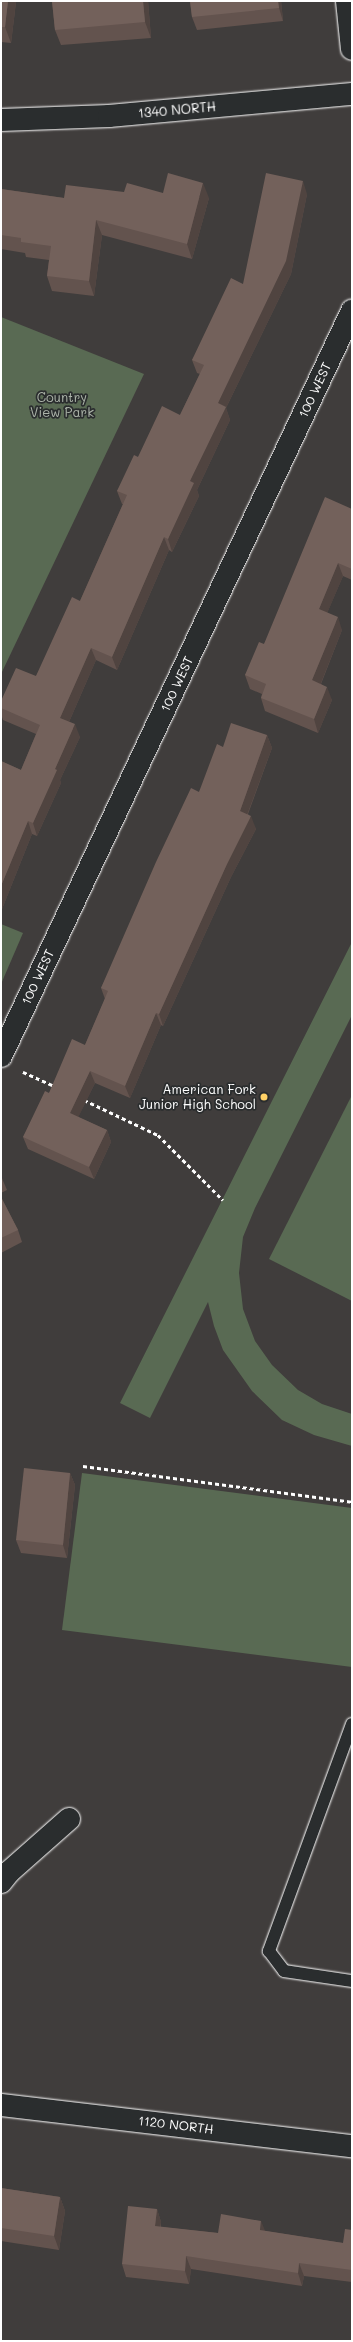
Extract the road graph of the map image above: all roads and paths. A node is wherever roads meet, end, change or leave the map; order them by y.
1 (347, 1) edge
2 (352, 49) edge
3 (352, 94) edge
4 (1, 120) edge
5 (352, 311) edge
6 (1, 1056) edge
7 (23, 1072) dead end
8 (59, 1089) edge
9 (80, 1098) edge
10 (223, 1200) dead end
11 (83, 1466) dead end
12 (352, 1502) edge
13 (352, 1724) edge
14 (69, 1819) dead end
15 (1, 1882) edge
16 (352, 1981) edge
17 (1, 2105) edge
18 (352, 2146) edge

1 - 2 street
3 - 4 street, 1340 NORTH
5 - 6 street, 100 WEST
7 - 8 path
9 - 10 path
11 - 12 path
13 - 16 lane
14 - 15 street
17 - 18 street, 1120 NORTH

